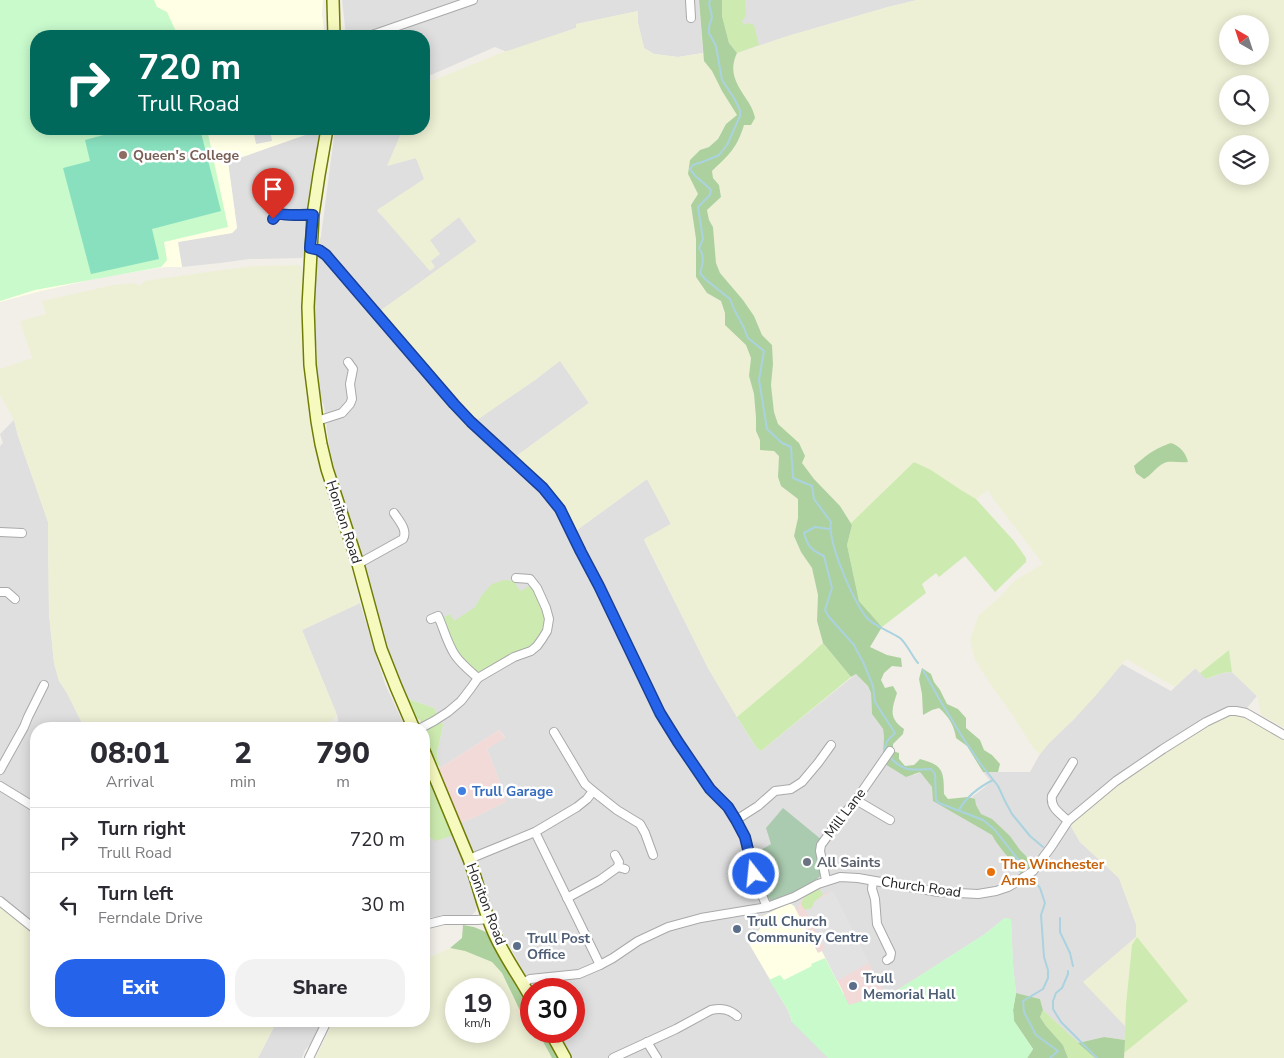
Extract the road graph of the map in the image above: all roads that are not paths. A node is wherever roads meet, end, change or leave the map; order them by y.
1 (333, 0) edge
2 (473, 0) edge
3 (690, 0) edge
4 (452, 4) edge
5 (691, 18) dead end
6 (334, 30) edge
7 (385, 30) edge
8 (327, 135) edge
9 (271, 178) dead end
10 (313, 215) junction
11 (310, 248) junction
12 (348, 362) dead end
13 (360, 364) dead end
14 (352, 369) junction
15 (317, 421) junction
16 (394, 513) dead end
17 (0, 532) edge
18 (22, 533) dead end
19 (358, 564) junction
20 (516, 578) dead end
21 (11, 584) dead end
22 (4, 592) edge
23 (15, 599) dead end
24 (446, 612) dead end
25 (478, 678) junction
26 (44, 685) dead end
27 (411, 722) edge
28 (430, 724) edge
29 (558, 735) dead end
30 (1284, 735) edge
31 (830, 745) dead end
32 (890, 751) dead end
33 (1073, 762) dead end
34 (430, 765) edge
35 (0, 770) edge
36 (0, 786) edge
37 (593, 791) junction
38 (856, 800) junction
39 (30, 804) edge
40 (736, 820) junction
41 (890, 820) dead end
42 (1068, 821) junction
43 (535, 832) junction
44 (658, 840) dead end
45 (650, 845) junction
46 (615, 855) dead end
47 (653, 855) dead end
48 (469, 859) junction
49 (826, 880) junction
50 (873, 881) junction
51 (567, 898) junction
52 (0, 901) edge
53 (767, 908) junction
54 (489, 919) junction
55 (430, 924) edge
56 (30, 925) edge
57 (887, 960) dead end
58 (600, 965) junction
59 (520, 978) edge
60 (540, 978) edge
61 (738, 1016) dead end
62 (324, 1027) edge
63 (647, 1042) junction
64 (557, 1043) edge
65 (309, 1058) edge
66 (565, 1058) edge
67 (613, 1058) edge
68 (657, 1058) edge

1 - 6 street
2 - 4 street
3 - 5 street
4 - 7 street
8 - 10 street, Honiton Road
9 - 10 street
10 - 11 street, Honiton Road
11 - 15 street, Honiton Road
11 - 40 street
12 - 14 street
13 - 14 street
14 - 15 street
15 - 19 street, Honiton Road
16 - 19 street
17 - 18 street
19 - 27 street, Honiton Road
20 - 25 street
21 - 22 street
22 - 23 street
24 - 25 street
25 - 28 street
26 - 35 street
29 - 37 street
30 - 42 street, Church Road
31 - 40 street
32 - 38 street, Mill Lane
33 - 42 street
34 - 48 street, Honiton Road
36 - 39 street
37 - 43 street
37 - 45 street
38 - 41 street
38 - 49 street, Mill Lane
40 - 53 street
42 - 50 street, Church Road
43 - 48 street
43 - 51 street
44 - 45 street
45 - 47 street
46 - 51 street
48 - 54 street, Honiton Road
49 - 50 street, Church Road
49 - 53 street, Church Road
50 - 57 street
51 - 58 street
52 - 56 street
53 - 58 street, Church Road
54 - 55 street
54 - 59 street, Honiton Road
58 - 60 street, Church Road
61 - 63 street
62 - 65 street
63 - 67 street
63 - 68 street
64 - 66 street

